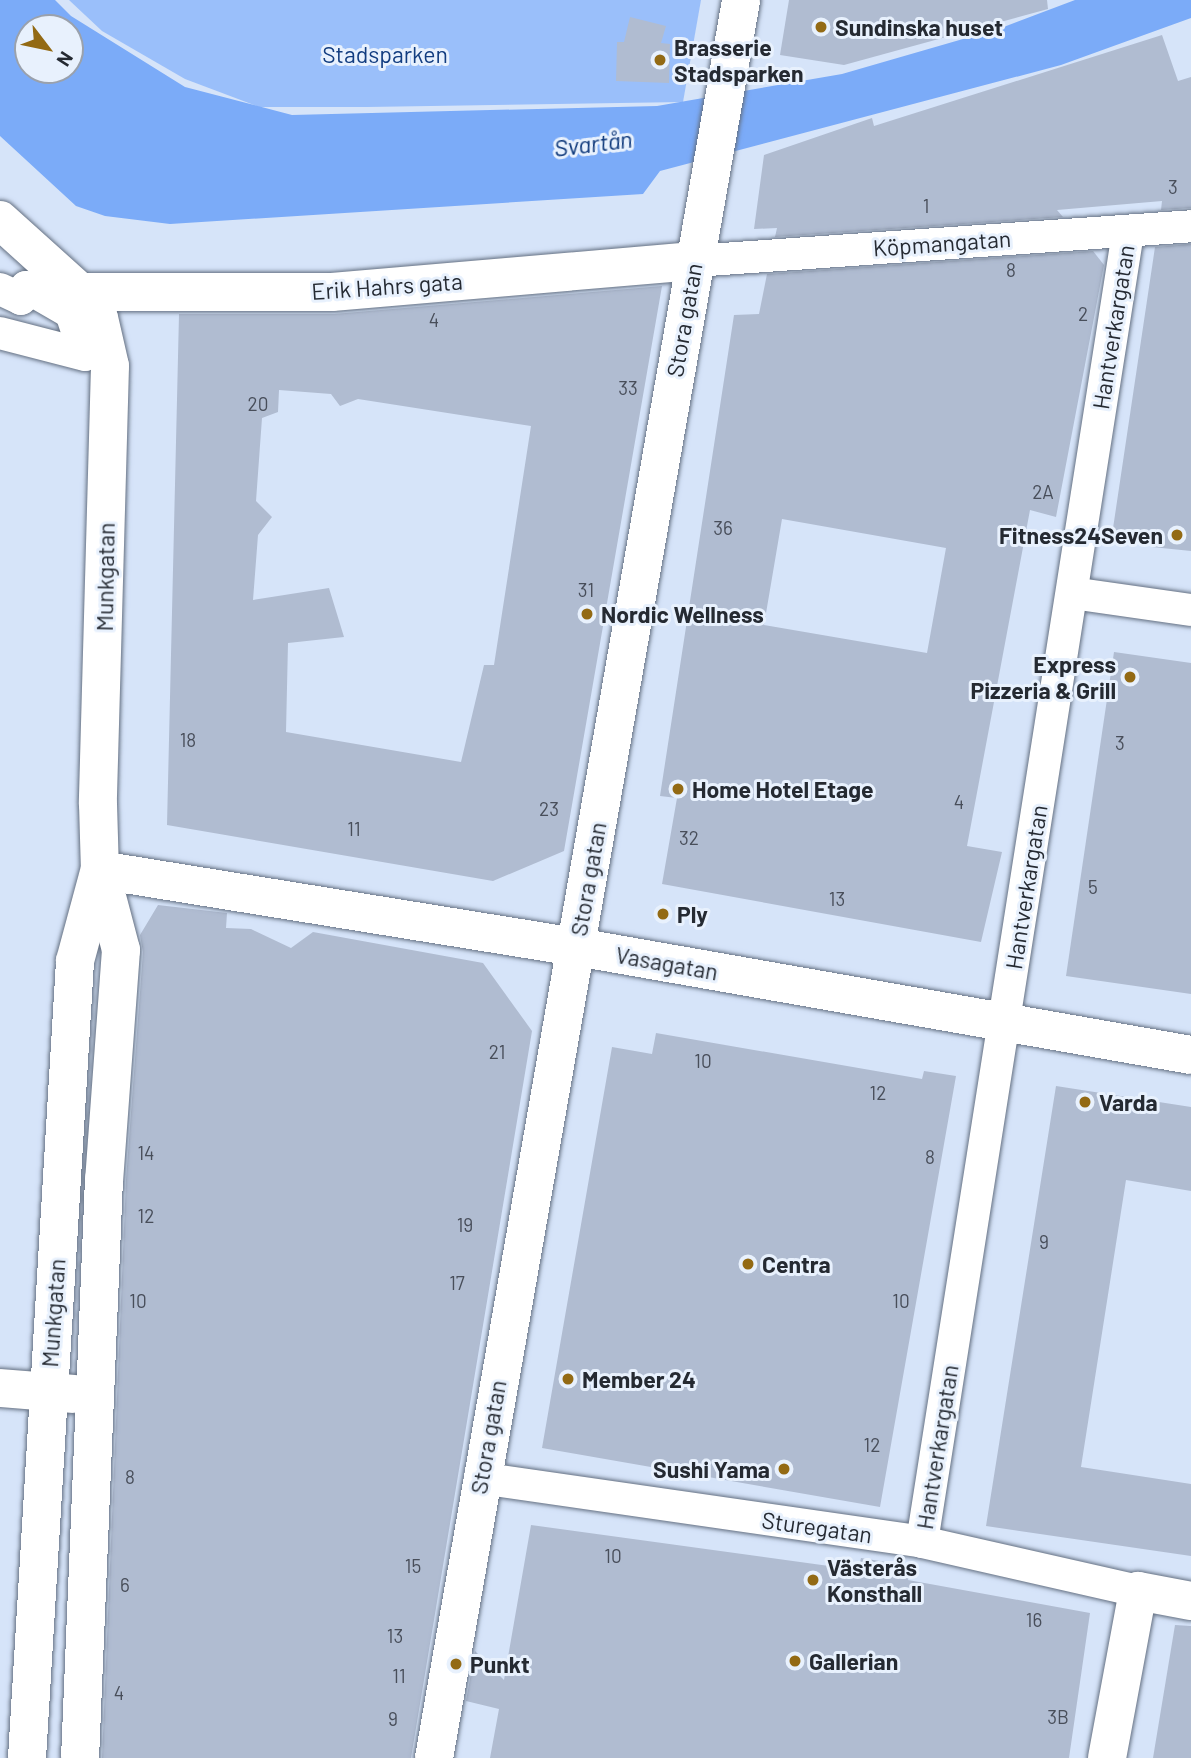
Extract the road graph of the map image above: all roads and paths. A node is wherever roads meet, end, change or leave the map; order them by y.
1 (741, 0) edge
2 (0, 220) edge
3 (1191, 226) edge
4 (1128, 232) junction
5 (694, 261) junction
6 (0, 289) edge
7 (80, 292) junction
8 (0, 332) edge
9 (1072, 593) junction
10 (1191, 610) edge
11 (100, 870) junction
12 (577, 947) junction
13 (1003, 1022) junction
14 (1191, 1055) edge
15 (0, 1388) edge
16 (48, 1392) junction
17 (97, 1396) junction
18 (480, 1478) junction
19 (922, 1542) junction
20 (1138, 1591) junction
21 (1191, 1601) edge
22 (27, 1758) edge
23 (80, 1758) edge
24 (434, 1758) edge
25 (1107, 1758) edge

1 - 5 street, Stora gatan
2 - 7 street, Munkgatan
3 - 4 street, Köpmangatan
4 - 5 street, Köpmangatan
4 - 9 street, Hantverkargatan
5 - 7 street, Erik Hahrs gata
5 - 12 street, Stora gatan
6 - 8 street
7 - 11 street, Munkgatan
9 - 10 street
9 - 13 street, Hantverkargatan
11 - 12 street, Vasagatan
11 - 16 street, Munkgatan
11 - 17 street, Munkgatan
12 - 13 street, Vasagatan
12 - 18 street, Stora gatan
13 - 14 street, Vasagatan
13 - 19 street, Hantverkargatan
15 - 16 street
16 - 17 street
16 - 22 street, Munkgatan
17 - 23 street, Munkgatan
18 - 19 street, Sturegatan
18 - 24 street, Stora gatan
19 - 20 street, Sturegatan
20 - 21 street, Sturegatan
20 - 25 street

